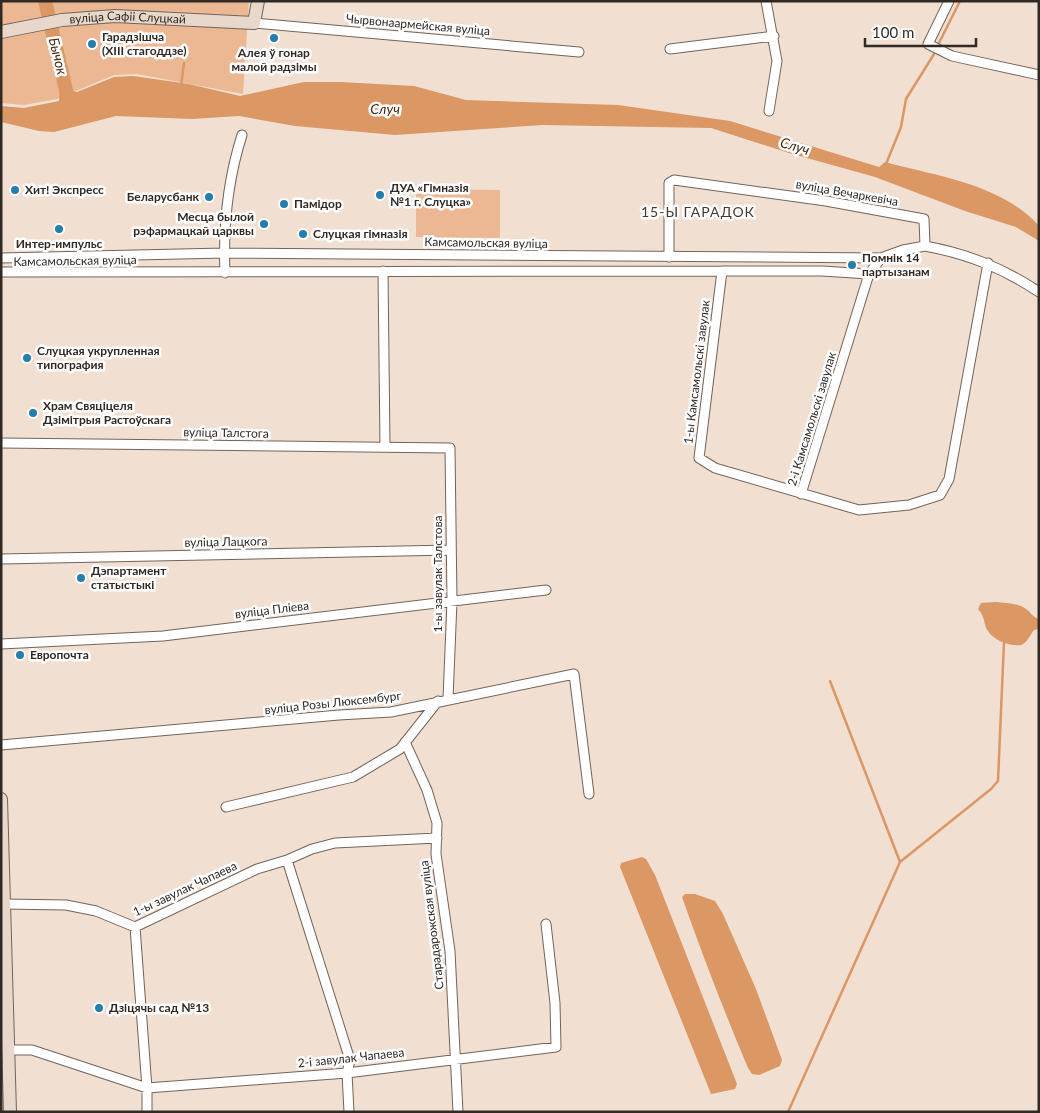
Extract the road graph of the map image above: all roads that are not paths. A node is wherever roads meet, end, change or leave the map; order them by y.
1 (258, 1) edge
2 (766, 1) edge
3 (949, 1) edge
4 (254, 23) junction
5 (1, 32) edge
6 (774, 36) junction
7 (670, 49) dead end
8 (580, 52) dead end
9 (1039, 75) edge
10 (769, 111) dead end
11 (242, 135) dead end
12 (925, 246) junction
13 (224, 253) junction
14 (669, 257) junction
15 (1, 258) edge
16 (881, 258) junction
17 (988, 263) junction
18 (383, 271) junction
19 (722, 271) junction
20 (1, 272) edge
21 (226, 273) junction
22 (869, 274) junction
23 (1039, 292) edge
24 (1, 443) edge
25 (385, 447) junction
26 (450, 448) joint
27 (801, 494) junction
28 (451, 550) junction
29 (1, 559) edge
30 (546, 590) dead end
31 (452, 601) junction
32 (1, 644) edge
33 (448, 700) junction
34 (438, 702) junction
35 (406, 742) junction
36 (1, 745) edge
37 (588, 794) dead end
38 (1, 800) edge
39 (226, 807) dead end
40 (437, 838) junction
41 (287, 860) junction
42 (3, 899) edge
43 (546, 924) dead end
44 (135, 927) junction
45 (4, 1031) edge
46 (8, 1050) junction
47 (456, 1058) junction
48 (347, 1073) junction
49 (147, 1088) junction
50 (10, 1112) edge
51 (147, 1112) edge
52 (349, 1112) edge
53 (458, 1112) edge

1 - 4 main road
2 - 6 street
3 - 9 street
4 - 5 main road, вуліца Сафіі Слуцкай
4 - 8 street, Чырвонаармейская вуліца
6 - 7 street
6 - 10 street
11 - 13 street
12 - 14 street, вуліца Вечаркевіча
12 - 16 street
12 - 17 street
13 - 14 street, Камсамольская вуліца
13 - 15 street, Камсамольская вуліца
13 - 21 street
14 - 16 street, Камсамольская вуліца
16 - 22 street, 2-і Камсамольскі завулак
17 - 23 street
17 - 27 street, 2-і Камсамольскі завулак
18 - 19 street, Камсамольская вуліца
18 - 21 street, Камсамольская вуліца
18 - 25 street
19 - 22 street, Камсамольская вуліца
19 - 27 street, 1-ы Камсамольскі завулак
20 - 21 street, Камсамольская вуліца
22 - 27 street, 2-і Камсамольскі завулак
24 - 25 street, вуліца Талстога
25 - 26 street, вуліца Талстога
26 - 28 street, 1-ы завулак Талстова
28 - 29 street, вуліца Лацкога
28 - 31 street, 1-ы завулак Талстова
30 - 31 street, вуліца Пліева
31 - 32 street, вуліца Пліева
31 - 33 street, 1-ы завулак Талстова
33 - 34 street, вуліца Розы Люксембург
33 - 37 street, вуліца Розы Люксембург
34 - 35 street
34 - 36 street, вуліца Розы Люксембург
35 - 39 street
35 - 40 street, Старадарожская вуліца
38 - 42 main road
40 - 41 street, 1-ы завулак Чапаева
40 - 47 street, Старадарожская вуліца
41 - 44 street, 1-ы завулак Чапаева
41 - 48 street
42 - 44 street, 1-ы завулак Чапаева
42 - 45 main road
43 - 47 street, 2-і завулак Чапаева
44 - 49 street
45 - 46 main road
46 - 49 street, 2-і завулак Чапаева
46 - 50 main road
47 - 48 street, 2-і завулак Чапаева
47 - 53 street, Старадарожская вуліца
48 - 49 street, 2-і завулак Чапаева
48 - 52 street
49 - 51 street

